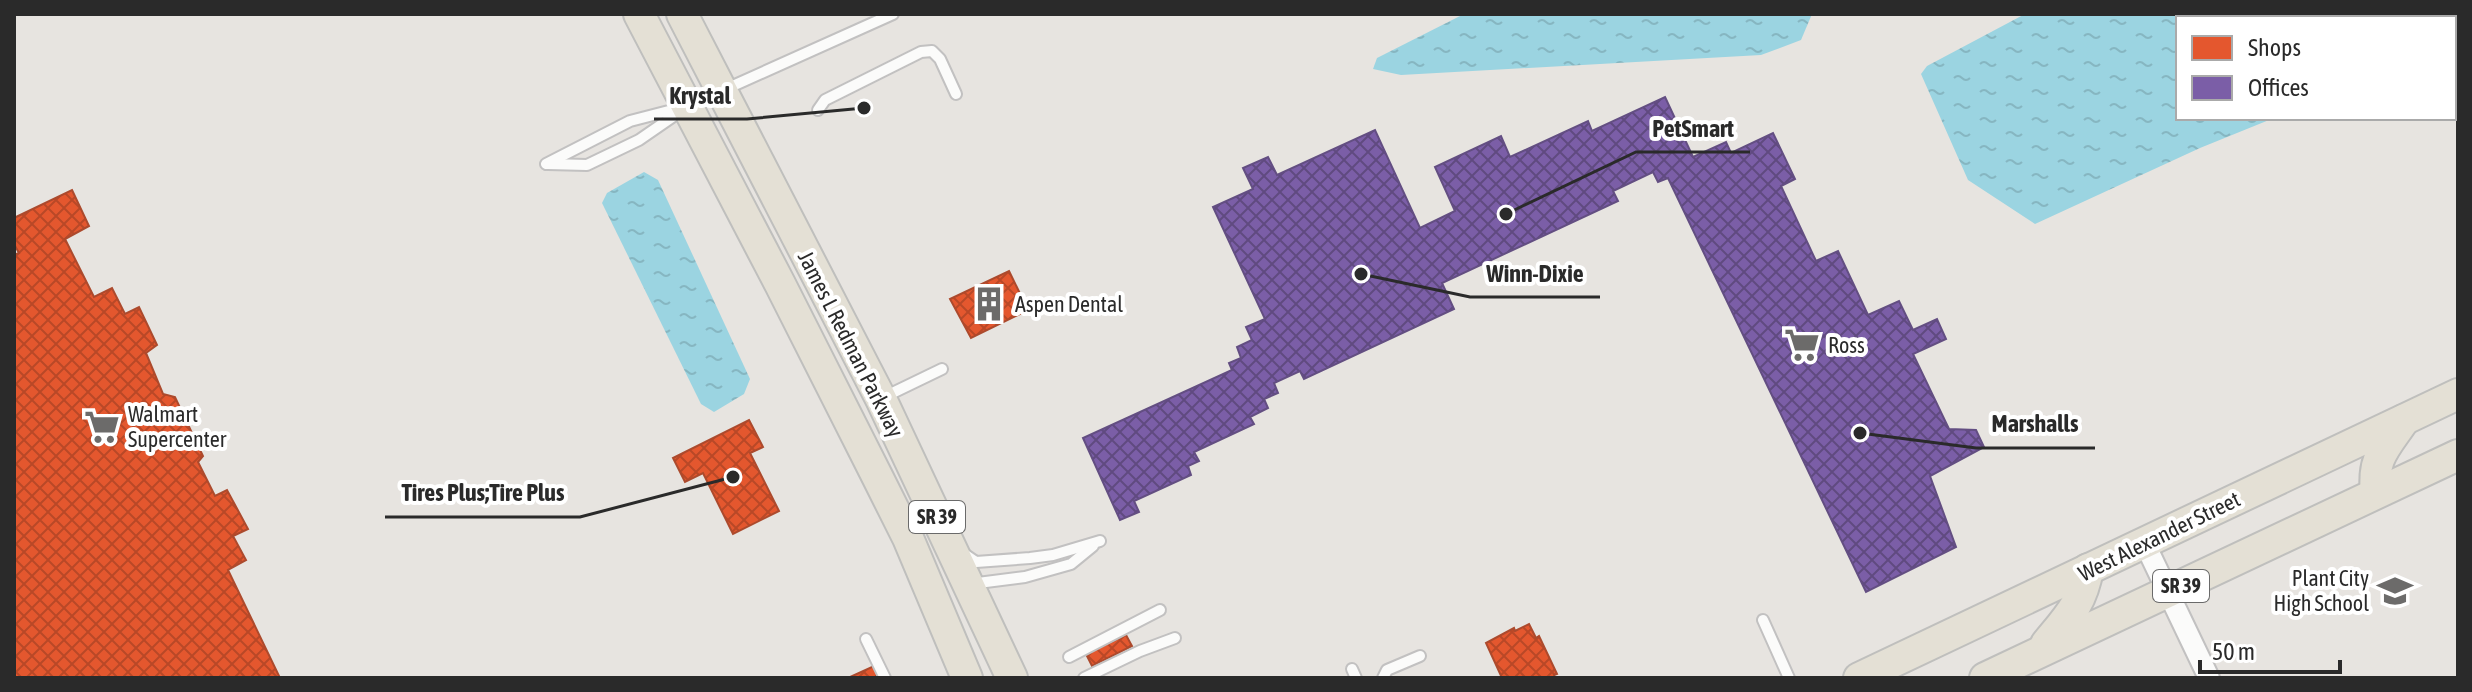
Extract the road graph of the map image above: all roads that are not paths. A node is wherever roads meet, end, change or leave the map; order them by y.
1 (639, 14) edge
2 (682, 14) edge
3 (893, 14) edge
4 (722, 91) junction
5 (956, 94) dead end
6 (688, 106) junction
7 (818, 110) dead end
8 (820, 364) junction
9 (942, 369) dead end
10 (2458, 394) edge
11 (881, 399) junction
12 (2405, 419) junction
13 (2458, 455) edge
14 (2376, 493) junction
15 (2144, 542) junction
16 (949, 544) junction
17 (2088, 569) junction
18 (968, 584) junction
19 (930, 591) junction
20 (2167, 592) junction
21 (1160, 610) dead end
22 (1763, 620) dead end
23 (1175, 638) dead end
24 (866, 639) dead end
25 (2040, 652) junction
26 (1420, 656) dead end
27 (1069, 657) dead end
28 (885, 678) edge
29 (967, 678) edge
30 (995, 678) edge
31 (1012, 678) edge
32 (1084, 678) edge
33 (1383, 678) edge
34 (1789, 678) edge
35 (1859, 678) edge
36 (1985, 678) edge
37 (2209, 678) edge

1 - 6 main road, James L Redman Parkway / SR 39
2 - 4 main road, James L Redman Parkway / SR 39
3 - 4 lane
4 - 6 lane
4 - 11 main road, James L Redman Parkway / SR 39
5 - 7 lane
6 - 6 lane
6 - 8 main road, James L Redman Parkway / SR 39
8 - 18 main road
8 - 19 main road, James L Redman Parkway / SR 39
9 - 11 lane
10 - 12 main road, West Alexander Street / SR 39
11 - 16 main road, James L Redman Parkway / SR 39
12 - 14 main road
12 - 15 main road, West Alexander Street / SR 39
13 - 14 main road, SR 39
14 - 20 main road, SR 39
15 - 17 main road, West Alexander Street / SR 39
15 - 20 street
16 - 18 main road, James L Redman Parkway / SR 39
16 - 18 lane
17 - 25 main road
17 - 35 main road, West Alexander Street / SR 39
18 - 31 main road, James L Redman Parkway / SR 39
19 - 29 main road, James L Redman Parkway / SR 39
19 - 30 main road
20 - 25 main road, SR 39
20 - 37 street
21 - 27 lane
22 - 34 lane
23 - 32 lane
24 - 28 lane
25 - 36 main road, SR 39
26 - 33 lane

